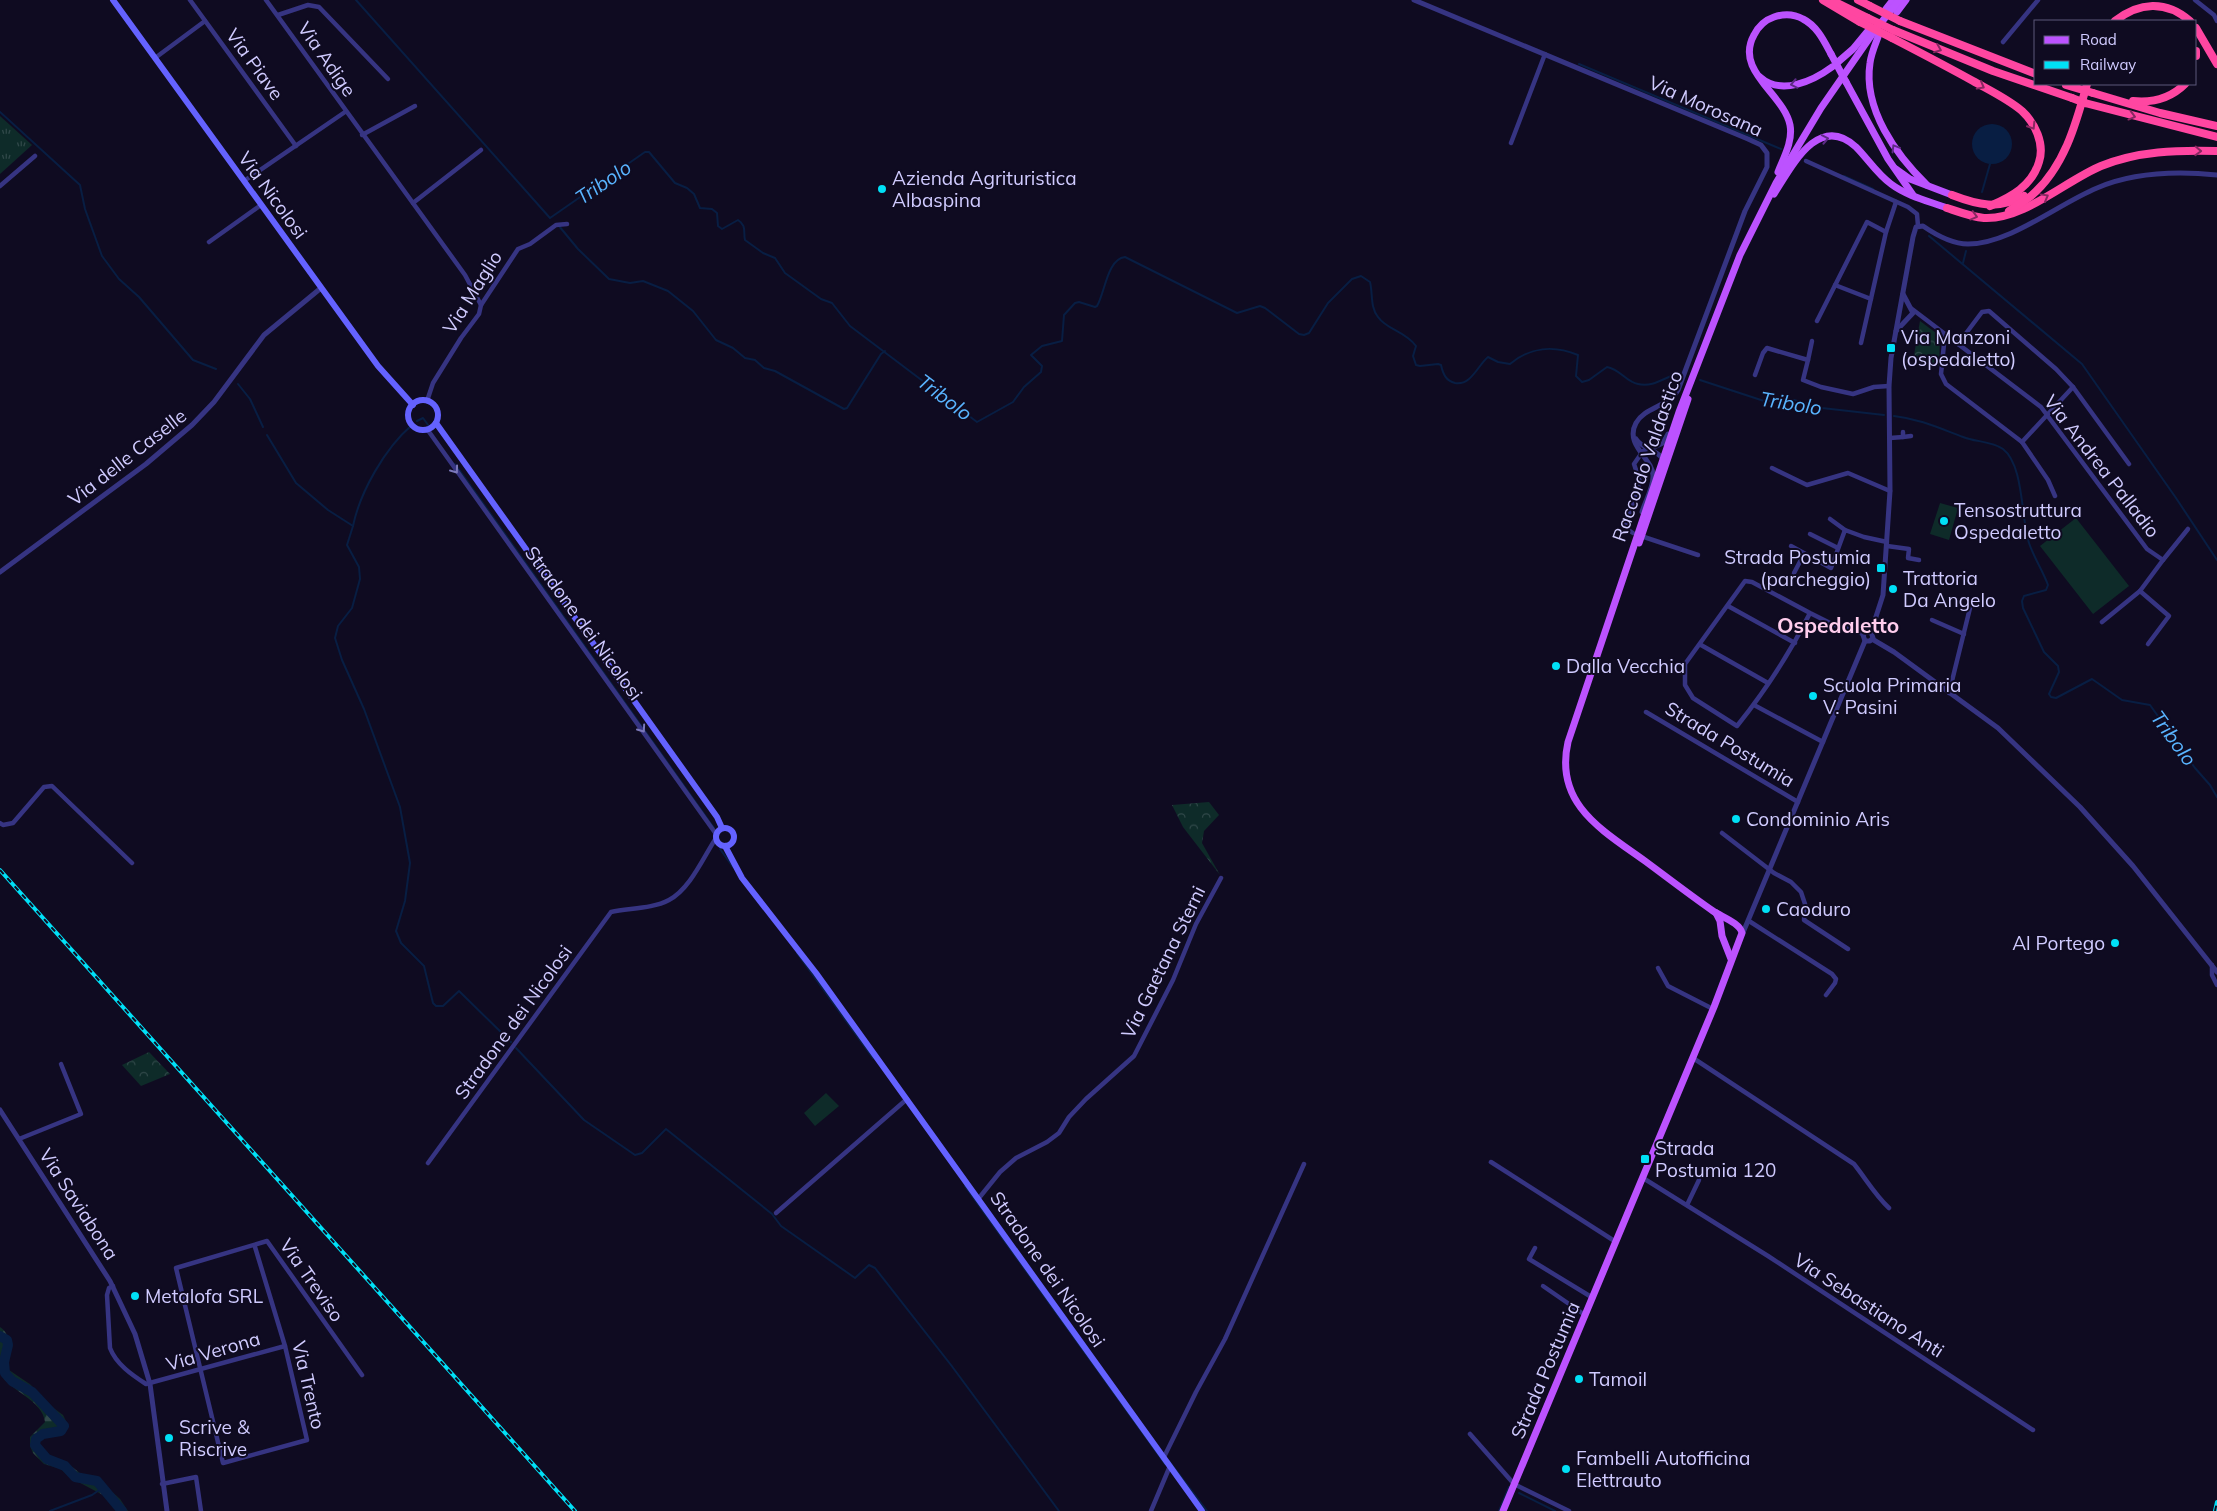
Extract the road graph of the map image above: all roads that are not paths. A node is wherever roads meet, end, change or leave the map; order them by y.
1 (113, 0) edge
2 (190, 0) edge
3 (266, 0) edge
4 (1414, 0) edge
5 (1823, 0) edge
6 (1831, 0) edge
7 (1858, 0) edge
8 (1893, 0) edge
9 (1899, 0) edge
10 (1906, 0) edge
11 (2038, 0) edge
12 (2195, 0) edge
13 (1886, 8) dead end
14 (2168, 9) junction
15 (1897, 12) dead end
16 (278, 15) junction
17 (1864, 20) junction
18 (2116, 20) edge
19 (2181, 20) edge
20 (2189, 20) edge
21 (205, 21) junction
22 (2217, 21) edge
23 (2197, 30) edge
24 (1867, 32) dead end
25 (1893, 34) junction
26 (1878, 37) dead end
27 (2003, 42) dead end
28 (1545, 54) junction
29 (155, 58) junction
30 (1838, 62) dead end
31 (2217, 64) edge
32 (1832, 67) dead end
33 (1757, 73) junction
34 (2034, 73) edge
35 (388, 79) dead end
36 (2034, 85) edge
37 (2034, 85) edge
38 (2068, 85) edge
39 (2087, 85) edge
40 (2185, 85) edge
41 (2098, 94) junction
42 (415, 106) dead end
43 (346, 112) junction
44 (2217, 126) edge
45 (362, 135) junction
46 (2217, 137) edge
47 (1511, 143) dead end
48 (296, 146) junction
49 (481, 150) dead end
50 (2217, 152) edge
51 (35, 156) dead end
52 (1806, 161) dead end
53 (1893, 167) junction
54 (2217, 175) edge
55 (244, 181) junction
56 (2043, 183) junction
57 (1927, 185) junction
58 (0, 186) edge
59 (1952, 195) joint
60 (1913, 196) junction
61 (1896, 202) junction
62 (412, 203) junction
63 (1764, 204) junction
64 (261, 205) junction
65 (1990, 206) junction
66 (1947, 208) joint
67 (2001, 216) junction
68 (566, 224) dead end
69 (1918, 226) junction
70 (1752, 228) junction
71 (1886, 232) junction
72 (209, 242) dead end
73 (1835, 285) junction
74 (321, 288) junction
75 (1902, 291) junction
76 (1871, 299) junction
77 (481, 305) junction
78 (1911, 308) junction
79 (1900, 311) junction
80 (1909, 318) junction
81 (1922, 318) junction
82 (1817, 321) dead end
83 (1896, 332) junction
84 (1945, 334) junction
85 (1707, 339) junction
86 (1812, 341) dead end
87 (1861, 343) dead end
88 (1958, 344) junction
89 (1808, 360) junction
90 (1755, 375) dead end
91 (1692, 376) junction
92 (1889, 386) junction
93 (2073, 387) junction
94 (427, 401) junction
95 (413, 404) junction
96 (1687, 404) junction
97 (2048, 415) junction
98 (436, 423) junction
99 (427, 429) junction
100 (1911, 436) dead end
101 (1635, 438) junction
102 (1890, 438) junction
103 (2022, 442) junction
104 (1652, 448) junction
105 (1640, 454) junction
106 (1663, 459) junction
107 (1647, 460) junction
108 (2129, 464) dead end
109 (1772, 468) dead end
110 (1890, 492) junction
111 (2055, 496) dead end
112 (1830, 519) dead end
113 (1642, 526) junction
114 (2188, 529) dead end
115 (1845, 530) junction
116 (1634, 533) dead end
117 (1810, 534) dead end
118 (1644, 537) dead end
119 (1887, 544) junction
120 (1790, 546) dead end
121 (1838, 548) junction
122 (1804, 554) junction
123 (1698, 555) dead end
124 (1919, 560) dead end
125 (2163, 560) junction
126 (0, 572) edge
127 (1794, 573) dead end
128 (2140, 591) junction
129 (1971, 604) dead end
130 (1728, 606) junction
131 (1810, 613) junction
132 (1932, 620) dead end
133 (2102, 622) dead end
134 (1870, 632) junction
135 (1864, 634) junction
136 (1964, 634) junction
137 (1872, 639) junction
138 (1865, 640) junction
139 (1794, 644) junction
140 (2148, 644) dead end
141 (1701, 645) junction
142 (1768, 683) junction
143 (1949, 693) junction
144 (1754, 705) junction
145 (1646, 712) dead end
146 (1823, 742) junction
147 (1798, 802) junction
148 (0, 823) edge
149 (722, 828) junction
150 (1722, 833) dead end
151 (716, 836) junction
152 (725, 846) junction
153 (132, 862) dead end
154 (1770, 870) junction
155 (1221, 878) dead end
156 (1715, 912) junction
157 (1749, 919) junction
158 (1735, 924) junction
159 (1723, 930) junction
160 (1741, 938) junction
161 (1725, 941) junction
162 (1848, 949) dead end
163 (1731, 962) junction
164 (1658, 968) dead end
165 (2215, 968) edge
166 (2217, 985) edge
167 (1826, 995) dead end
168 (1713, 1009) junction
169 (1693, 1058) junction
170 (61, 1064) dead end
171 (907, 1099) junction
172 (0, 1110) edge
173 (19, 1139) junction
174 (1491, 1162) dead end
175 (428, 1163) dead end
176 (1304, 1164) dead end
177 (1642, 1178) junction
178 (1698, 1180) dead end
179 (979, 1198) junction
180 (1686, 1206) junction
181 (1890, 1208) dead end
182 (776, 1213) dead end
183 (1616, 1242) junction
184 (255, 1246) junction
185 (1535, 1248) dead end
186 (113, 1286) junction
187 (1543, 1286) dead end
188 (1593, 1298) junction
189 (1586, 1315) junction
190 (285, 1346) junction
191 (202, 1369) junction
192 (362, 1375) dead end
193 (150, 1384) junction
194 (2033, 1430) dead end
195 (1470, 1434) dead end
196 (1164, 1457) junction
197 (1171, 1466) junction
198 (162, 1484) junction
199 (1514, 1484) junction
200 (167, 1511) edge
201 (200, 1511) edge
202 (1151, 1511) edge
203 (1202, 1511) edge
204 (1503, 1511) edge
205 (1569, 1511) edge

1 - 29 main road, Via Nicolosi
2 - 21 street, Via Piave
3 - 16 street, Via Adige
4 - 28 street, Via Morosana
5 - 17 highway
6 - 17 highway
7 - 34 highway, bridge
8 - 13 main road
9 - 63 main road
10 - 15 main road
11 - 27 street
12 - 22 street
14 - 18 highway
14 - 19 highway
14 - 20 highway
16 - 35 street
16 - 43 street, Via Adige
17 - 25 highway, bridge
21 - 29 street
21 - 48 street, Via Piave
23 - 31 highway
24 - 30 main road
25 -> 36 highway, bridge
25 -> 65 highway
57 -> 26 main road
28 - 47 street
28 - 101 street, Via Morosana
29 - 55 main road, Via Nicolosi
32 -> 33 main road
33 - 53 main road, bridge
33 - 63 main road
37 -> 46 highway, bridge
38 - 41 highway, bridge
39 - 56 highway
40 - 41 highway
41 - 44 highway
42 - 45 street
43 - 45 street, Via Adige
43 - 48 street
45 - 62 street, Via Adige
48 - 55 street
49 - 62 street
67 -> 50 highway
51 - 58 street
52 - 61 street
53 - 57 main road
53 - 60 main road
54 - 69 street
55 - 64 main road, Via Nicolosi
56 - 65 highway
56 - 67 highway
57 - 59 main road
59 - 65 highway
60 - 66 main road
70 -> 60 main road
61 - 69 street
61 - 71 street
62 - 77 street, Via Adige
63 - 70 main road, Raccordo Valdastico
64 - 72 street
64 - 74 main road, Via Nicolosi
66 -> 67 highway
68 - 77 street, Via Maglio
69 - 75 street
70 - 85 main road, Raccordo Valdastico
71 - 73 street
71 - 76 street
73 - 76 street
73 - 82 street
74 - 95 main road, Via Nicolosi
74 - 126 street, Via delle Caselle
75 - 78 street
75 - 79 street
76 - 87 street
77 - 94 street, Via Maglio
78 - 79 street
78 - 80 street
78 - 81 street, Via Andrea Palladio
79 - 80 street
79 - 83 street
80 - 81 street, Via Andrea Palladio
80 - 83 street
81 - 84 street, Via Andrea Palladio
83 - 92 street
84 - 88 street, Via Andrea Palladio
84 - 103 street
85 - 91 main road, Raccordo Valdastico
85 - 96 main road, Raccordo Valdastico
86 - 89 street
88 - 93 street
88 - 97 street, Via Andrea Palladio
89 - 90 street
89 - 92 street
91 - 104 street
91 - 106 main road, Raccordo Valdastico
92 - 102 street
93 - 97 street
93 - 108 street
94 - 95 main road
94 - 98 main road, Stradone dei Nicolosi
95 - 99 main road, Stradone dei Nicolosi
96 - 106 street
96 - 113 main road, Raccordo Valdastico
97 - 103 street
97 - 125 street, Via Andrea Palladio
98 - 99 main road
98 - 149 main road, Stradone dei Nicolosi
99 -> 151 street, Stradone dei Nicolosi
100 - 102 street
101 - 104 street
101 - 105 street
102 - 110 street
103 - 111 street
104 - 105 street
104 - 106 street
105 - 107 street
105 - 116 street
106 - 107 street
106 - 113 main road, Raccordo Valdastico
107 - 113 street
109 - 110 street
110 - 119 street
112 - 115 street
113 - 156 main road, Raccordo Valdastico
114 - 125 street, Via Andrea Palladio
115 - 119 street
115 - 121 street
117 - 121 street
118 - 123 street
119 - 124 street
119 - 134 street
120 - 122 street
121 - 122 street
122 - 127 street
125 - 128 street, Via Andrea Palladio
128 - 133 street, Via Andrea Palladio
128 - 140 street
129 - 136 street
130 - 131 street
130 - 139 street
130 - 141 street
131 - 135 street
131 - 139 street
132 - 136 street
134 - 135 street
134 - 137 street
135 - 138 street
136 - 143 street
137 - 138 street
137 - 143 street
138 - 146 street, Strada Postumia
139 - 142 street
141 - 142 street
141 - 144 street
142 - 144 street
143 - 165 street
144 - 146 street
145 - 147 street, Strada Postumia
146 - 147 street, Strada Postumia
147 - 154 street, Strada Postumia
148 - 153 street
149 - 151 main road, Stradone dei Nicolosi
149 - 152 main road, Stradone dei Nicolosi
150 - 154 street
151 - 152 main road, Stradone dei Nicolosi
151 - 175 street, Stradone dei Nicolosi
152 - 171 main road, Stradone dei Nicolosi
154 - 157 street, Strada Postumia
154 - 162 street
155 - 179 street, Via Gaetana Sterni
156 - 158 main road, Raccordo Valdastico
156 - 159 main road, Raccordo Valdastico
157 - 158 street
157 - 160 street, Strada Postumia
157 - 167 street
158 - 159 main road
158 - 160 main road
159 - 161 main road
160 - 161 main road
160 - 163 main road, Strada Postumia
161 - 163 main road
163 - 168 main road, Strada Postumia
164 - 168 street
165 - 166 street
168 - 169 main road, Strada Postumia
169 - 177 main road, Strada Postumia
169 - 181 street
170 - 173 street, Via Saviabona
171 - 179 main road, Stradone dei Nicolosi
171 - 182 street
172 - 173 street, Via Saviabona
173 - 186 street, Via Saviabona
174 - 183 street
176 - 196 street
177 - 180 street, Via Sebastiano Anti
177 - 183 main road, Strada Postumia
178 - 180 street
179 - 196 main road, Stradone dei Nicolosi
180 - 194 street, Via Sebastiano Anti
183 - 188 main road, Strada Postumia
184 - 190 street, Via Trento
184 - 191 street, Via Treviso
184 - 192 street, Via Treviso
185 - 188 street
186 - 193 street, Via Saviabona
186 - 193 street, Via Saviabona
187 - 189 street
188 - 189 main road, Strada Postumia
189 - 199 main road, Strada Postumia
190 - 191 street, Via Verona
190 - 191 street, Via Trento
191 - 193 street, Via Verona
193 - 198 street, Via Saviabona
195 - 199 street
196 - 197 main road, Stradone dei Nicolosi
197 - 202 street
197 - 203 main road, Stradone dei Nicolosi
198 - 200 street, Via Saviabona
198 - 201 street
199 - 204 main road, Strada Postumia
199 - 205 street

